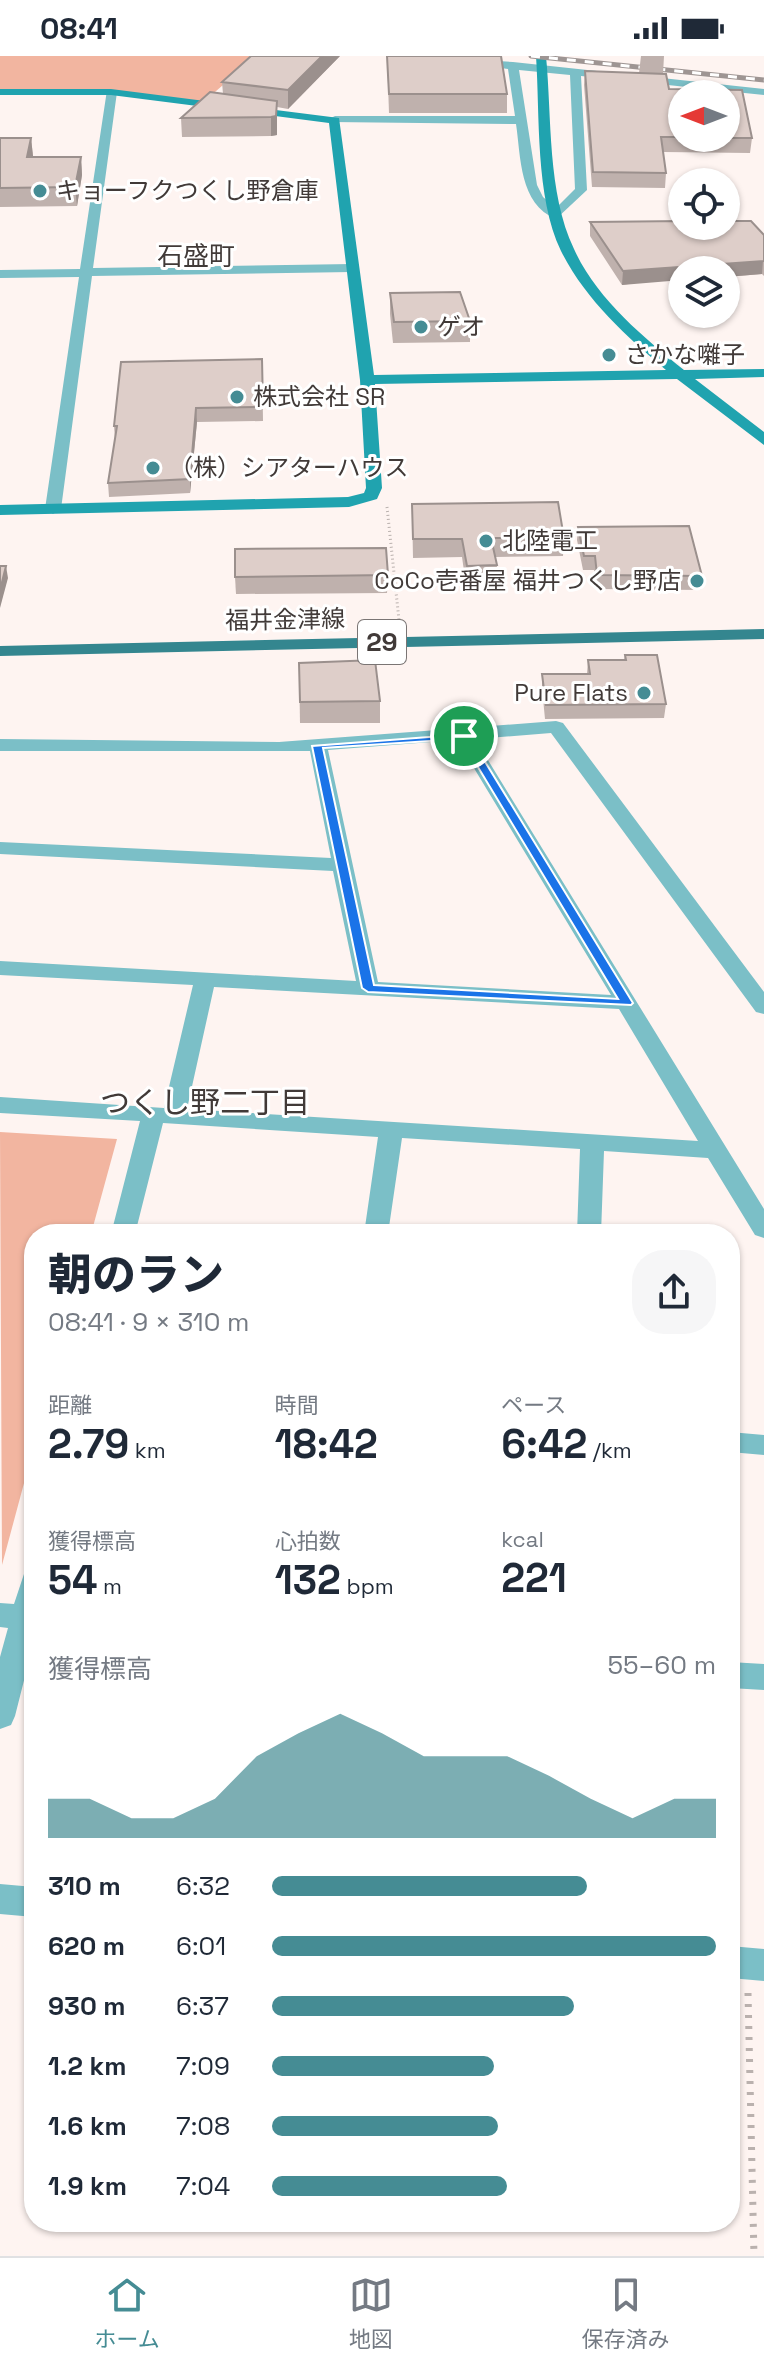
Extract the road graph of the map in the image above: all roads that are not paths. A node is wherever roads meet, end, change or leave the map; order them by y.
1 (420, 56) edge
2 (541, 56) edge
3 (513, 65) junction
4 (575, 72) junction
5 (0, 92) edge
6 (111, 92) junction
7 (764, 92) edge
8 (335, 120) junction
9 (521, 120) junction
10 (556, 215) junction
11 (352, 268) junction
12 (84, 273) junction
13 (0, 274) edge
14 (764, 373) edge
15 (684, 374) junction
16 (367, 380) junction
17 (764, 440) edge
18 (53, 509) junction
19 (0, 510) edge
20 (764, 634) edge
21 (0, 651) edge
22 (464, 736) junction
23 (0, 745) edge
24 (318, 746) junction
25 (0, 848) edge
26 (342, 865) junction
27 (0, 968) edge
28 (205, 979) junction
29 (368, 988) junction
30 (627, 1003) junction
31 (764, 1007) edge
32 (0, 1105) edge
33 (164, 1115) junction
34 (391, 1130) junction
35 (592, 1142) junction
36 (716, 1150) junction
37 (126, 1224) edge
38 (377, 1224) edge
39 (589, 1224) edge
40 (764, 1229) edge
41 (740, 1443) edge
42 (764, 1445) edge
43 (20, 1616) edge
44 (740, 1676) edge
45 (764, 1677) edge
46 (0, 1716) edge
47 (0, 1899) edge
48 (24, 1901) edge

1 - 3 street
2 - 10 street
3 - 4 street
3 - 9 street
4 - 7 street
4 - 10 street
5 - 6 street
6 - 8 street
6 - 12 street
8 - 9 street
8 - 11 street
9 - 10 street
10 - 15 street
11 - 12 street
11 - 16 street
12 - 13 street
12 - 18 street
14 - 15 street
15 - 16 street
15 - 17 street
16 - 18 street
18 - 19 street
20 - 21 main road, 福井金津線 / 29
22 - 24 street
22 - 30 street
22 - 31 street
23 - 24 street
24 - 26 street
25 - 26 street
26 - 29 street
27 - 28 street
28 - 29 street
28 - 33 street
29 - 30 street
30 - 36 street
32 - 33 street
33 - 34 street
33 - 37 street
34 - 35 street
34 - 38 street
35 - 36 street
35 - 39 street
36 - 40 street
41 - 42 street
43 - 46 street
44 - 45 street
47 - 48 street

